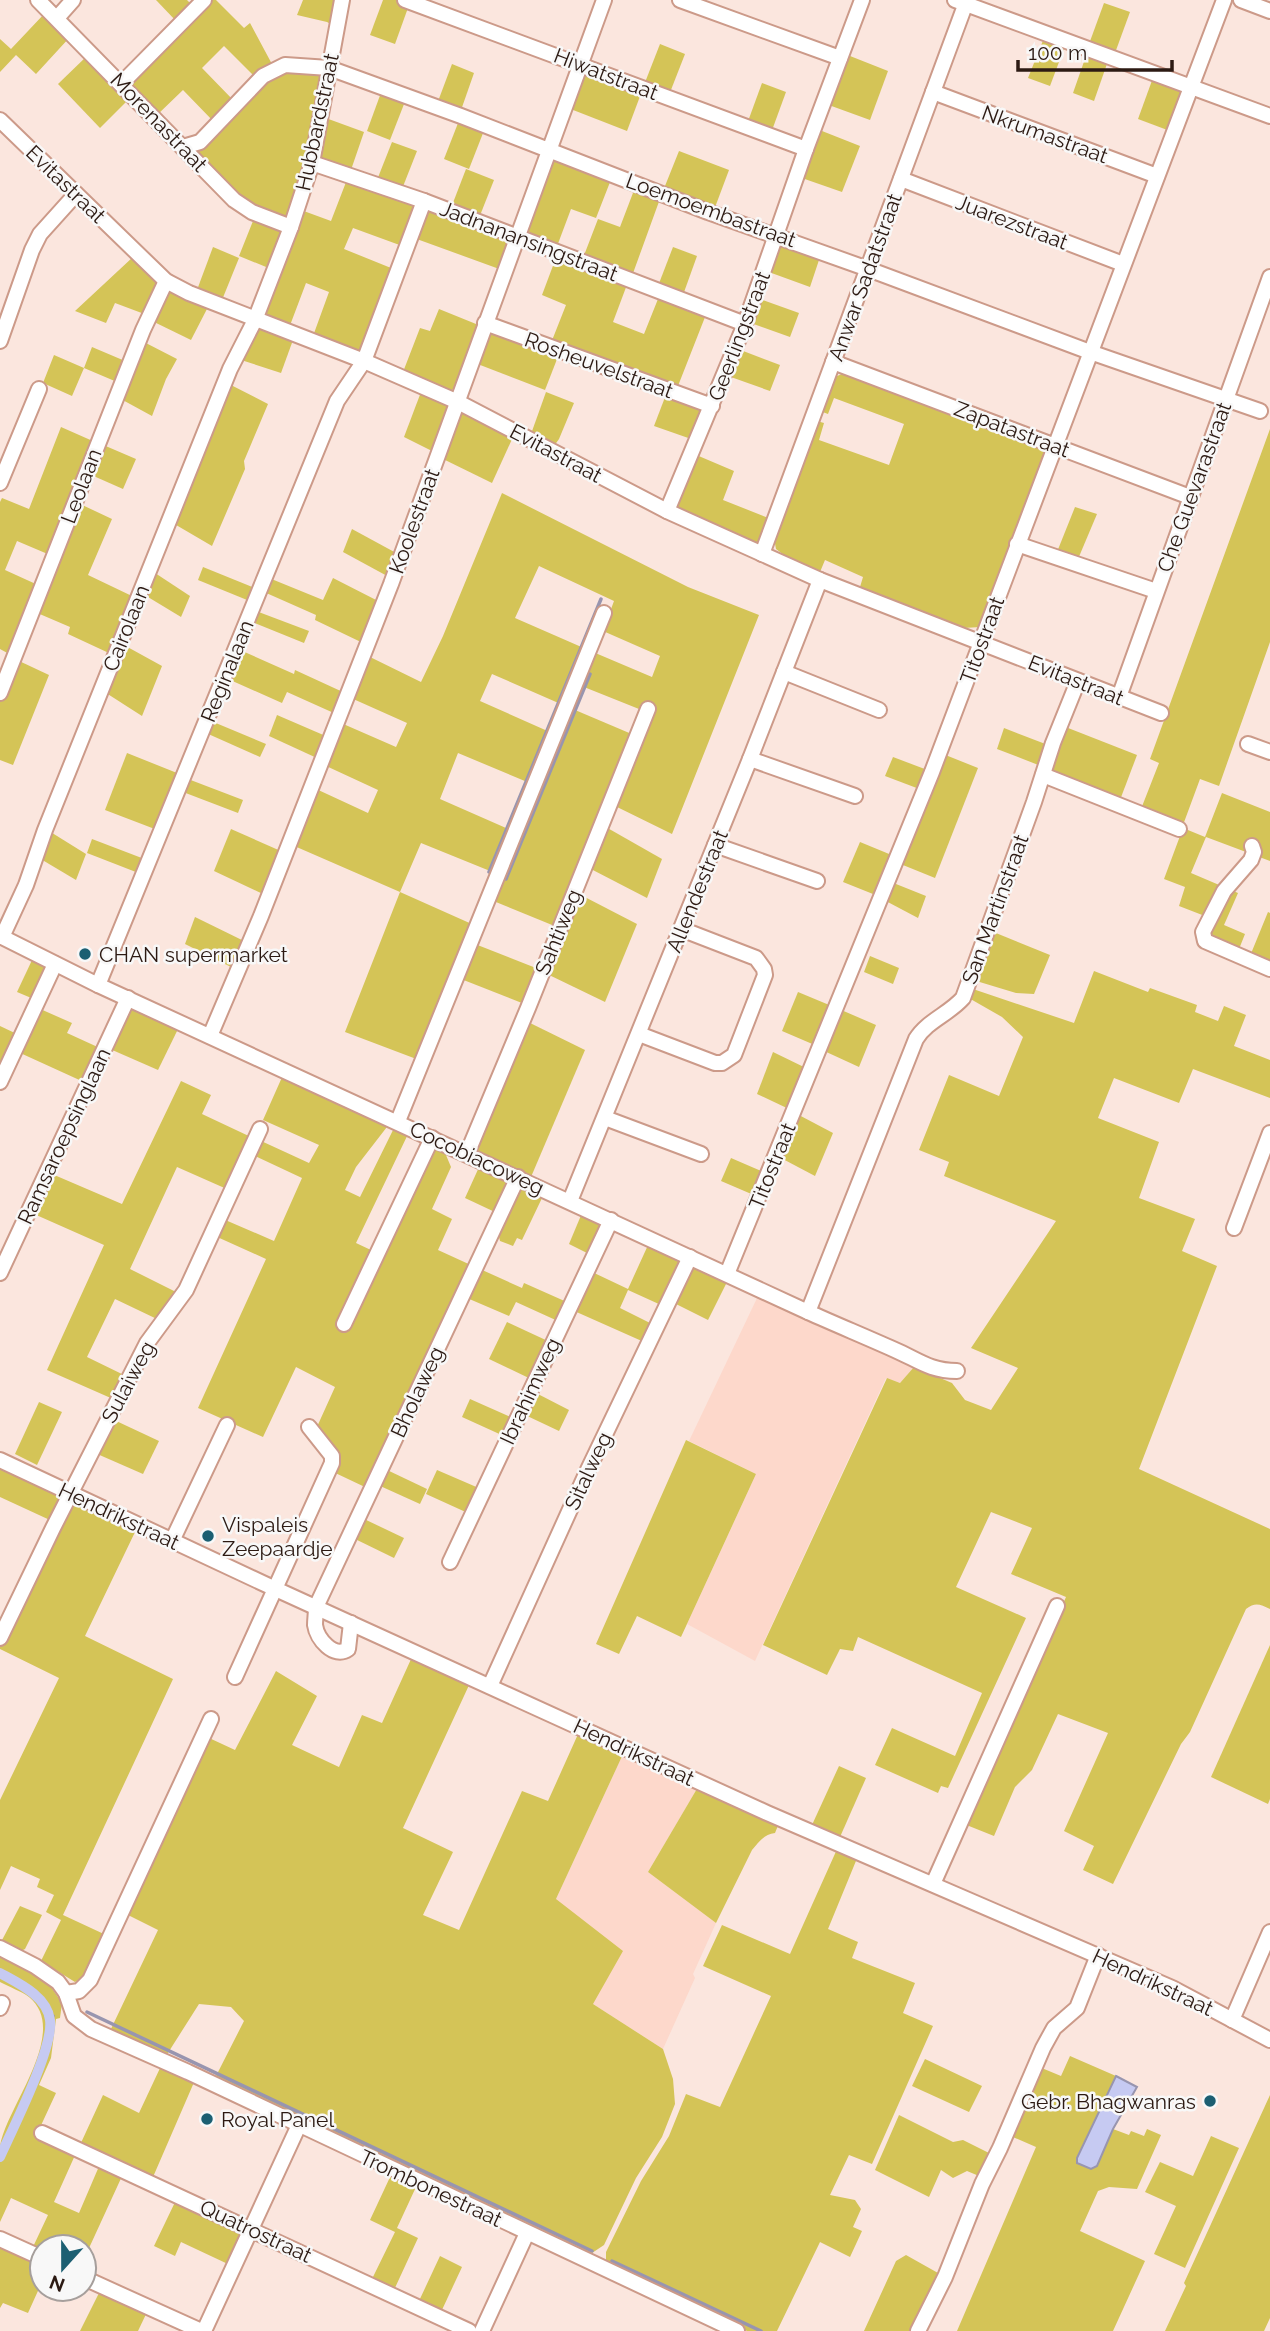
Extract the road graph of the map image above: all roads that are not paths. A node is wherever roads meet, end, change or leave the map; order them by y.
1 (38, 0) edge
2 (73, 0) edge
3 (204, 0) edge
4 (342, 0) edge
5 (405, 0) edge
6 (604, 0) edge
7 (680, 0) edge
8 (862, 0) edge
9 (1224, 0) edge
10 (1241, 0) edge
11 (962, 1) edge
12 (1270, 11) edge
13 (57, 18) junction
14 (840, 58) junction
15 (580, 64) junction
16 (329, 68) junction
17 (121, 84) junction
18 (1191, 86) junction
19 (933, 92) junction
20 (1270, 116) edge
21 (0, 120) edge
22 (183, 147) junction
23 (806, 149) junction
24 (550, 150) junction
25 (312, 163) junction
26 (1157, 176) junction
27 (901, 180) junction
28 (76, 194) junction
29 (424, 201) junction
30 (291, 228) junction
31 (776, 235) junction
32 (517, 237) junction
33 (1123, 264) junction
34 (868, 268) junction
35 (1270, 276) edge
36 (166, 281) junction
37 (255, 320) junction
38 (485, 323) junction
39 (745, 324) junction
40 (0, 341) edge
41 (1090, 352) junction
42 (364, 361) junction
43 (833, 362) junction
44 (39, 389) dead end
45 (1226, 399) junction
46 (458, 402) junction
47 (712, 406) junction
48 (1260, 411) dead end
49 (1055, 445) junction
50 (3, 467) edge
51 (0, 483) edge
52 (1190, 497) junction
53 (667, 511) junction
54 (1017, 544) junction
55 (762, 554) junction
56 (820, 580) junction
57 (1156, 591) junction
58 (604, 613) dead end
59 (981, 642) junction
60 (784, 672) junction
61 (1078, 681) junction
62 (0, 693) edge
63 (1119, 697) junction
64 (648, 709) dead end
65 (879, 710) dead end
66 (1161, 713) dead end
67 (1248, 744) dead end
68 (1270, 752) edge
69 (750, 759) junction
70 (1043, 775) junction
71 (855, 796) dead end
72 (1179, 829) dead end
73 (715, 845) junction
74 (1252, 846) dead end
75 (817, 881) dead end
76 (681, 929) junction
77 (1, 937) edge
78 (55, 964) junction
79 (1270, 969) edge
80 (98, 985) junction
81 (128, 998) junction
82 (639, 1034) junction
83 (210, 1036) junction
84 (0, 1082) edge
85 (605, 1118) junction
86 (398, 1121) junction
87 (260, 1129) dead end
88 (1270, 1133) edge
89 (432, 1138) junction
90 (467, 1154) junction
91 (701, 1154) dead end
92 (517, 1177) junction
93 (570, 1201) junction
94 (611, 1220) junction
95 (1234, 1228) dead end
96 (690, 1257) junction
97 (0, 1273) edge
98 (727, 1275) junction
99 (808, 1312) junction
100 (344, 1324) dead end
101 (957, 1371) dead end
102 (227, 1425) dead end
103 (309, 1427) dead end
104 (0, 1460) edge
105 (71, 1493) junction
106 (172, 1541) junction
107 (450, 1562) dead end
108 (275, 1589) junction
109 (1057, 1606) dead end
110 (316, 1607) junction
111 (351, 1623) junction
112 (0, 1638) edge
113 (235, 1677) dead end
114 (490, 1686) junction
115 (211, 1719) dead end
116 (933, 1884) junction
117 (1270, 1932) edge
118 (0, 1948) edge
119 (1098, 1955) junction
120 (66, 1993) junction
121 (1232, 2020) junction
122 (1270, 2040) edge
123 (299, 2125) junction
124 (42, 2133) dead end
125 (251, 2228) junction
126 (527, 2233) junction
127 (0, 2239) edge
128 (28, 2252) edge
129 (98, 2283) edge
130 (202, 2331) edge
131 (470, 2331) edge
132 (482, 2331) edge
133 (737, 2331) edge
134 (918, 2331) edge

1 - 13 street, Morenastraat
2 - 13 street
3 - 17 street
4 - 16 street, Hubbardstraat
5 - 15 street, Hiwatstraat
6 - 15 street, Koolestraat
7 - 14 street
8 - 14 street, Geerlingstraat
9 - 18 street, Titostraat
10 - 12 street
11 - 18 street
11 - 19 street, Anwar Sadatstraat
13 - 17 street, Morenastraat
14 - 23 street, Geerlingstraat
15 - 23 street, Hiwatstraat
15 - 24 street, Koolestraat
16 - 22 street, Loemoembastraat
16 - 24 street, Loemoembastraat
16 - 25 street, Hubbardstraat
17 - 22 street, Morenastraat
18 - 20 street
18 - 26 street, Titostraat
19 - 26 street, Nkrumastraat
19 - 27 street, Anwar Sadatstraat
21 - 28 street, Evitastraat
22 - 30 street, Morenastraat
23 - 31 street, Geerlingstraat
24 - 31 street, Loemoembastraat
24 - 32 street, Koolestraat
25 - 29 street, Jadnanansingstraat
25 - 30 street, Hubbardstraat
26 - 33 street, Titostraat
27 - 33 street, Juarezstraat
27 - 34 street, Anwar Sadatstraat
28 - 36 street, Evitastraat
28 - 40 street
29 - 32 street, Jadnanansingstraat
29 - 42 street, Reginalaan
30 - 37 street, Hubbardstraat
31 - 34 street, Loemoembastraat
31 - 39 street, Geerlingstraat
32 - 38 street, Koolestraat
32 - 39 street, Jadnanansingstraat
33 - 41 street, Titostraat
34 - 41 street, Loemoembastraat
34 - 43 street, Anwar Sadatstraat
35 - 45 street, Che Guevarastraat
36 - 37 street, Evitastraat
36 - 62 street, Leolaan
37 - 42 street, Evitastraat
37 - 77 street, Cairolaan
38 - 46 street, Koolestraat
38 - 47 street, Rosheuvelstraat
39 - 47 street, Geerlingstraat
41 - 45 street, Loemoembastraat
41 - 49 street, Titostraat
42 - 46 street, Evitastraat
42 - 80 street, Reginalaan
43 - 49 street, Zapatastraat
43 - 55 street, Anwar Sadatstraat
44 - 50 street
45 - 48 street, Loemoembastraat
45 - 52 street, Che Guevarastraat
46 - 53 street, Evitastraat
46 - 83 street, Koolestraat
47 - 53 street, Geerlingstraat
49 - 52 street, Zapatastraat
49 - 54 street, Titostraat
50 - 51 street
52 - 57 street, Che Guevarastraat
53 - 55 street, Evitastraat
54 - 57 street
54 - 59 street, Titostraat
55 - 56 street, Evitastraat
56 - 59 street, Evitastraat
56 - 60 street, Allendestraat
57 - 63 street, Che Guevarastraat
58 - 86 street
59 - 61 street, Evitastraat
59 - 98 street, Titostraat
60 - 65 street
60 - 69 street, Allendestraat
61 - 63 street, Evitastraat
61 - 70 street, San Martinstraat
63 - 66 street, Evitastraat
64 - 90 street, Sahtiweg
67 - 68 street
69 - 71 street
69 - 73 street, Allendestraat
70 - 72 street
70 - 99 street, San Martinstraat
73 - 75 street
73 - 76 street, Allendestraat
74 - 79 street
76 - 82 street, Allendestraat
76 - 82 street
77 - 78 street, Cocobiacoweg
78 - 80 street, Cocobiacoweg
78 - 84 street
80 - 81 street, Cocobiacoweg
81 - 83 street, Cocobiacoweg
81 - 97 street, Ramsaroepsinglaan
82 - 85 street, Allendestraat
83 - 86 street, Cocobiacoweg
85 - 91 street
85 - 93 street, Allendestraat
86 - 89 street, Cocobiacoweg
87 - 105 street, Sulaiweg
88 - 95 street
89 - 90 street, Cocobiacoweg
89 - 100 street
90 - 92 street, Cocobiacoweg
92 - 93 street, Cocobiacoweg
92 - 110 street, Bholaweg
93 - 94 street, Cocobiacoweg
94 - 96 street, Cocobiacoweg
94 - 107 street, Ibrahimweg
96 - 98 street, Cocobiacoweg
96 - 114 street, Sitalweg
98 - 99 street, Cocobiacoweg
99 - 101 street, Cocobiacoweg
102 - 106 street
103 - 108 street
104 - 105 street, Hendrikstraat
105 - 106 street, Hendrikstraat
105 - 112 street, Sulaiweg
106 - 108 street, Hendrikstraat
108 - 110 street, Hendrikstraat
108 - 113 street
109 - 116 street
110 - 111 street, Hendrikstraat
110 - 111 street
111 - 114 street, Hendrikstraat
114 - 116 street, Hendrikstraat
115 - 120 street
116 - 119 street, Hendrikstraat
117 - 121 street
118 - 120 street, Trombonestraat
119 - 121 street, Hendrikstraat
119 - 134 street
120 - 123 street, Trombonestraat
121 - 122 street, Hendrikstraat
123 - 125 street
123 - 126 street, Trombonestraat
124 - 125 street, Quatrostraat
125 - 130 street
125 - 131 street, Quatrostraat
126 - 132 street
126 - 133 street, Trombonestraat
127 - 128 street
129 - 130 street

